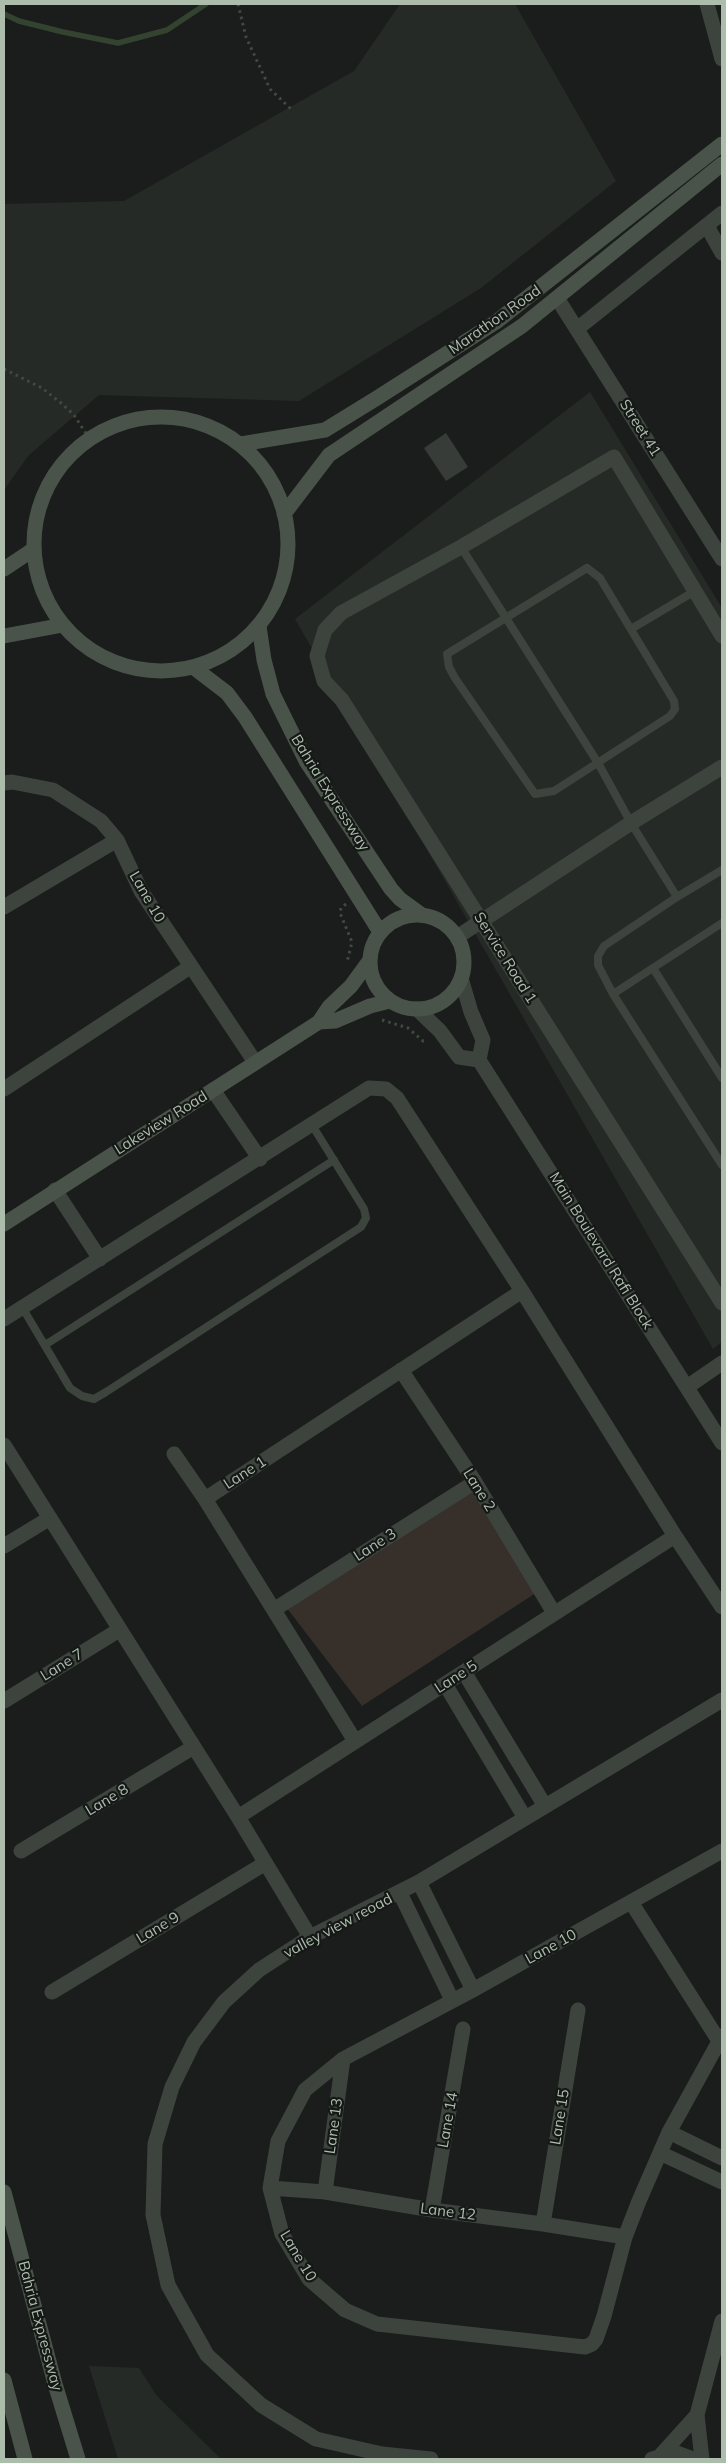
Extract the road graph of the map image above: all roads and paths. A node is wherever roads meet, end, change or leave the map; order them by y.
1 (238, 4) edge
2 (707, 4) edge
3 (722, 59) edge
4 (291, 109) dead end
5 (722, 144) edge
6 (722, 164) edge
7 (722, 213) edge
8 (707, 226) junction
9 (722, 252) edge
10 (557, 298) junction
11 (577, 329) junction
12 (4, 369) edge
13 (89, 438) junction
14 (241, 444) junction
15 (284, 514) junction
16 (461, 547) junction
17 (34, 549) junction
18 (722, 559) edge
19 (4, 569) edge
20 (695, 591) junction
21 (506, 618) junction
22 (63, 625) junction
23 (259, 626) junction
24 (632, 629) junction
25 (4, 636) edge
26 (722, 636) edge
27 (194, 668) junction
28 (598, 763) junction
29 (722, 767) edge
30 (4, 783) edge
31 (631, 823) junction
32 (117, 840) junction
33 (722, 870) edge
34 (677, 896) junction
35 (4, 908) edge
36 (422, 915) junction
37 (481, 920) junction
38 (722, 923) edge
39 (380, 932) junction
40 (457, 937) junction
41 (370, 960) junction
42 (190, 967) junction
43 (653, 968) junction
44 (461, 978) junction
45 (613, 994) junction
46 (390, 1001) junction
47 (417, 1009) junction
48 (319, 1022) junction
49 (479, 1060) junction
50 (255, 1062) junction
51 (722, 1078) edge
52 (4, 1089) edge
53 (213, 1090) junction
54 (312, 1125) junction
55 (260, 1159) junction
56 (334, 1160) junction
57 (722, 1165) edge
58 (55, 1190) junction
59 (4, 1224) edge
60 (100, 1259) junction
61 (522, 1290) junction
62 (722, 1302) edge
63 (22, 1307) junction
64 (4, 1319) edge
65 (44, 1345) junction
66 (722, 1363) edge
67 (401, 1370) junction
68 (687, 1387) junction
69 (722, 1443) edge
70 (4, 1445) edge
71 (174, 1454) dead end
72 (475, 1482) junction
73 (205, 1499) junction
74 (50, 1518) junction
75 (675, 1536) junction
76 (4, 1546) edge
77 (722, 1607) edge
78 (275, 1609) junction
79 (554, 1612) junction
80 (119, 1630) junction
81 (464, 1672) junction
82 (445, 1684) junction
83 (722, 1700) edge
84 (4, 1701) edge
85 (356, 1741) junction
86 (192, 1748) junction
87 (545, 1806) junction
88 (238, 1817) junction
89 (525, 1818) junction
90 (22, 1851) dead end
91 (722, 1851) edge
92 (264, 1864) junction
93 (419, 1882) junction
94 (400, 1893) junction
95 (631, 1902) junction
96 (310, 1937) junction
97 (473, 1990) junction
98 (52, 1992) dead end
99 (452, 2000) junction
100 (578, 2010) dead end
101 (464, 2029) dead end
102 (720, 2039) edge
103 (343, 2059) junction
104 (669, 2132) junction
105 (660, 2153) junction
106 (722, 2158) edge
107 (722, 2182) edge
108 (270, 2188) junction
109 (4, 2192) edge
110 (325, 2192) junction
111 (432, 2210) junction
112 (543, 2224) junction
113 (9, 2235) edge
114 (625, 2237) junction
115 (722, 2321) edge
116 (4, 2380) edge
117 (697, 2415) junction
118 (26, 2459) edge
119 (78, 2459) edge
120 (431, 2459) edge
121 (656, 2459) edge
122 (693, 2459) edge
123 (702, 2459) edge

1 - 4 path
2 - 3 street
5 - 14 main road, Marathon Road
6 - 10 main road, Marathon Road
7 - 8 street
8 - 9 street
8 - 11 street
10 - 11 street, Street 41
10 - 15 main road, Marathon Road
11 - 18 street, Street 41
12 - 13 path
13 - 14 main road
13 - 17 main road
14 - 15 main road
15 - 23 main road
16 - 20 street, Service Road 1
16 - 21 lane
16 - 37 street, Service Road 1
17 - 19 main road
17 - 22 main road
20 - 24 lane
20 - 26 street
21 - 24 lane
21 - 28 lane
21 - 28 lane
22 - 25 main road
22 - 27 main road
23 - 27 main road
23 - 36 main road, Bahria Expressway
24 - 28 lane
27 - 39 main road, Bahria Expressway
28 - 31 lane
29 - 31 street
30 - 32 street, Lane 10
31 - 34 lane
31 - 37 street
32 - 35 street
32 - 42 street, Lane 10
33 - 34 lane
34 - 45 lane
36 - 39 main road
36 - 40 main road
37 - 40 street
37 - 62 street, Service Road 1
38 - 43 lane
39 - 41 main road
40 - 44 main road
41 - 46 main road
41 - 48 main road
42 - 50 street, Lane 10
42 - 52 street
43 - 45 lane
43 - 51 lane
44 - 47 main road
44 - 49 street
45 - 57 lane
46 - 47 main road
46 - 48 main road
47 - 49 street
48 - 50 main road, Lakeview Road
49 - 68 street, Main Boulevard Rafi Block
50 - 53 main road, Lakeview Road
53 - 55 street
53 - 58 main road, Lakeview Road
54 - 55 street
54 - 56 lane
54 - 61 street
55 - 60 street
56 - 65 lane
56 - 65 lane
58 - 59 main road, Lakeview Road
58 - 60 street
60 - 63 street
61 - 67 street, Lane 1
61 - 75 street
63 - 64 street
63 - 65 lane
66 - 68 street
67 - 72 street, Lane 2
67 - 73 street, Lane 1
68 - 69 street, Main Boulevard Rafi Block
70 - 74 street
71 - 73 street
72 - 78 street, Lane 3
72 - 79 street, Lane 2
73 - 78 street
74 - 76 street
74 - 80 street
75 - 77 street
75 - 79 street, Lane 5
78 - 85 street
79 - 81 street, Lane 5
80 - 84 street, Lane 7
80 - 86 street
81 - 82 street, Lane 5
81 - 87 street
82 - 85 street, Lane 5
82 - 89 street
83 - 87 street, valley view reoad
85 - 88 street, Lane 5
86 - 88 street
86 - 90 street, Lane 8
87 - 89 street, valley view reoad
88 - 92 street
89 - 93 street, valley view reoad
91 - 95 street, Lane 10
92 - 96 street
92 - 98 street, Lane 9
93 - 94 street, valley view reoad
93 - 97 street
94 - 96 street, valley view reoad
94 - 99 street
95 - 97 street, Lane 10
95 - 102 street
96 - 120 street, valley view reoad
97 - 99 street, Lane 10
99 - 103 street, Lane 10
100 - 112 street, Lane 15
101 - 111 street, Lane 14
102 - 104 street, Lane 10
103 - 108 street, Lane 10
103 - 110 street, Lane 13
104 - 105 street, Lane 10
104 - 106 street
105 - 107 street
105 - 114 street, Lane 10
108 - 110 street, Lane 12
108 - 114 street, Lane 10
109 - 113 main road, Bahria Expressway
110 - 111 street, Lane 12
111 - 112 street, Lane 12
112 - 114 street, Lane 12
113 - 119 main road, Bahria Expressway
115 - 117 street
116 - 118 main road
117 - 121 street
117 - 123 street
121 - 122 street

